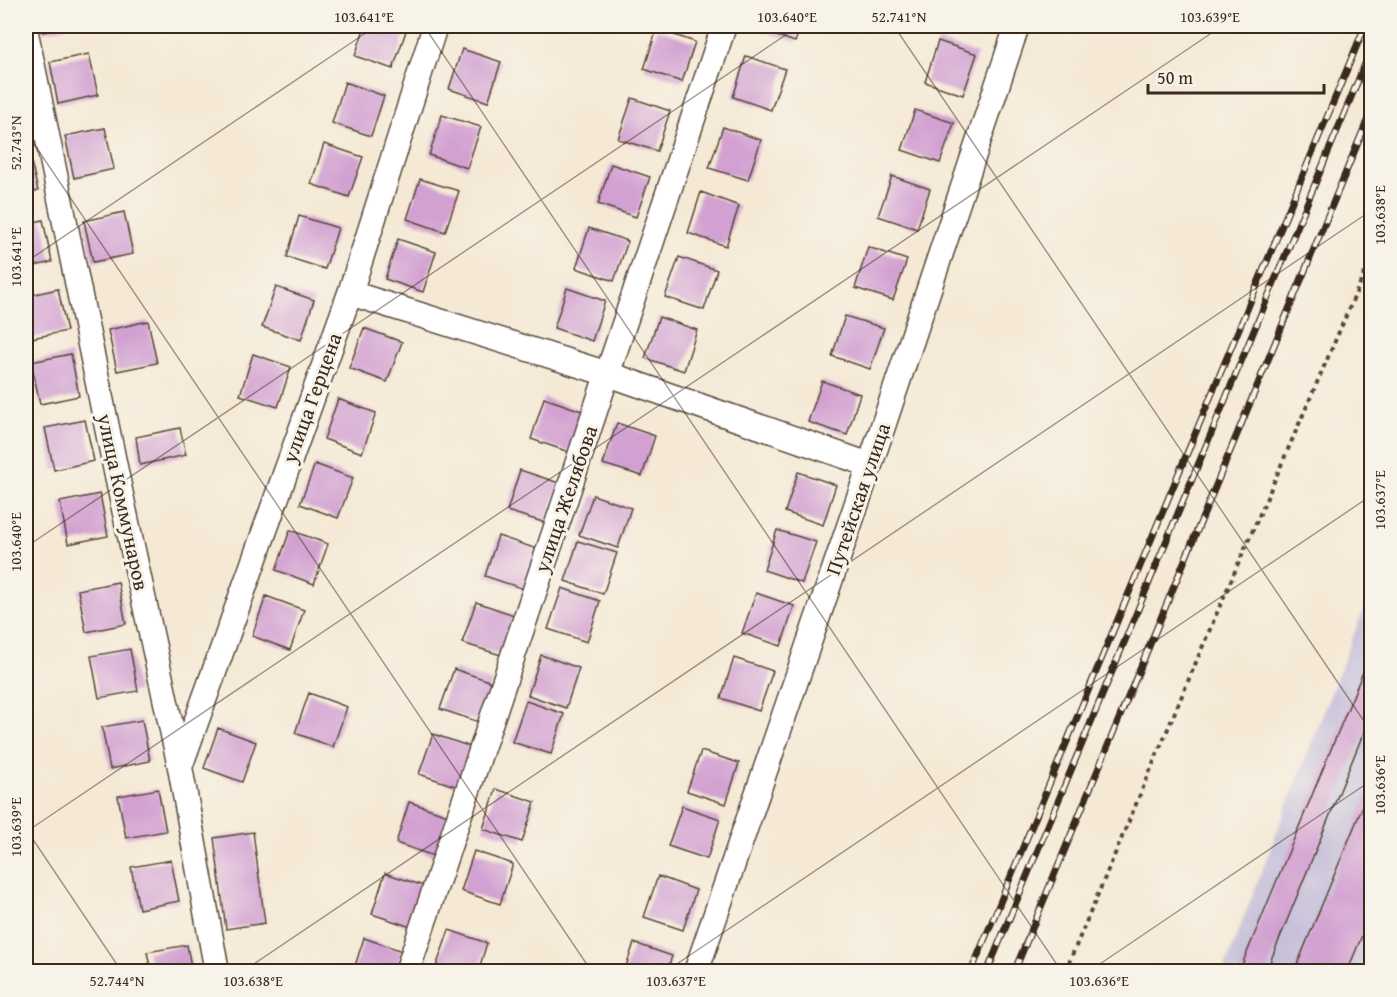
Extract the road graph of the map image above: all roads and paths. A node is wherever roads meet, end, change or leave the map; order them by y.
1 (435, 26) edge
2 (724, 26) edge
3 (1017, 26) edge
4 (26, 33) edge
5 (1371, 256) edge
6 (350, 293) junction
7 (608, 374) junction
8 (870, 465) junction
9 (180, 767) junction
10 (217, 972) edge
11 (407, 972) edge
12 (696, 972) edge
13 (1065, 972) edge

1 - 6 street, улица Герцена
2 - 7 street, улица Желябова
3 - 8 street, Путейская улица
4 - 9 street, улица Коммунаров
5 - 13 path
6 - 7 street
6 - 9 street, улица Герцена
7 - 8 street
7 - 11 street, улица Желябова
8 - 12 street, Путейская улица
9 - 10 street, улица Коммунаров

